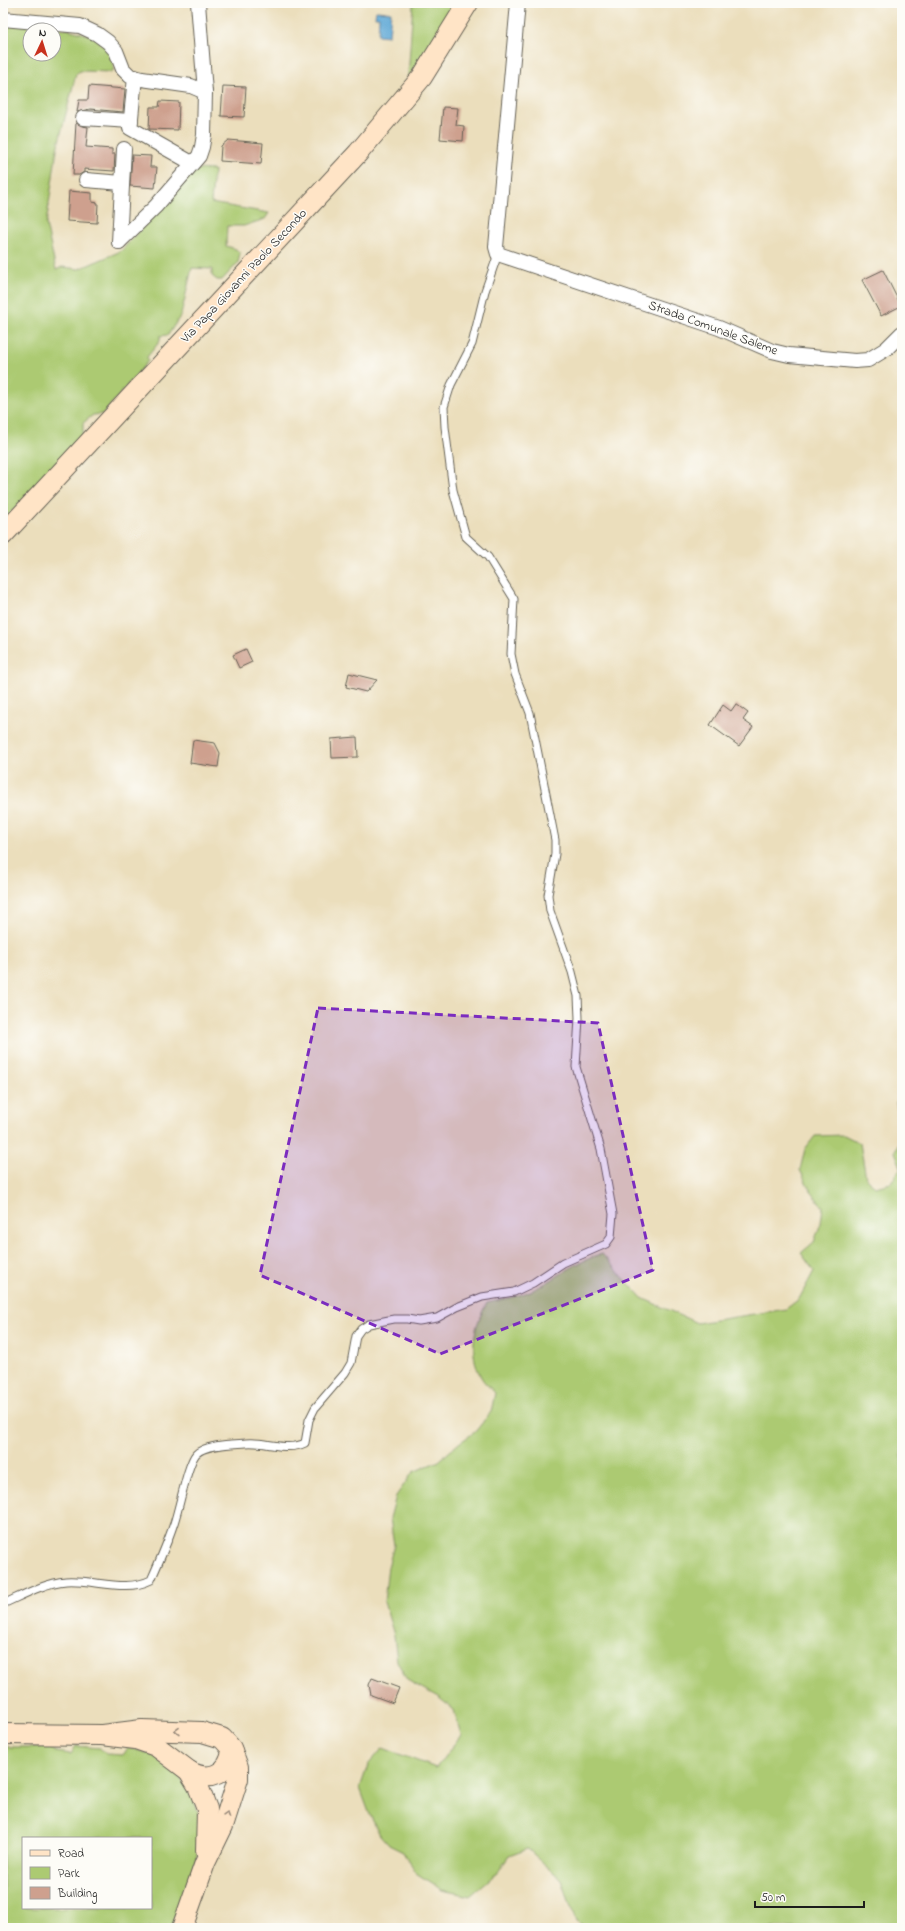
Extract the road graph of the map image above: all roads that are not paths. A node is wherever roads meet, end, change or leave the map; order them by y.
1 (198, 3) edge
2 (468, 3) edge
3 (518, 4) edge
4 (3, 19) edge
5 (135, 77) junction
6 (205, 92) junction
7 (83, 118) dead end
8 (131, 121) junction
9 (124, 149) dead end
10 (192, 163) junction
11 (86, 180) dead end
12 (122, 183) junction
13 (498, 254) junction
14 (902, 333) edge
15 (3, 535) edge
16 (3, 1604) edge
17 (3, 1734) edge
18 (102, 1735) junction
19 (232, 1751) junction
20 (189, 1771) junction
21 (205, 1863) junction
22 (182, 1928) edge

1 - 6 street
2 - 15 main road, Via Papa Giovanni Paolo Secondo
3 - 13 street
4 - 5 street
5 - 6 street
5 - 8 street
6 - 10 street
7 - 8 street
8 - 10 street
9 - 12 street
10 - 12 street
11 - 12 street
13 - 14 street, Strada Comunale Saleme
13 - 16 lane
17 - 18 main road
19 -> 18 main road
18 - 20 main road
19 - 20 main road
21 -> 19 main road
20 - 21 main road
21 - 22 main road

